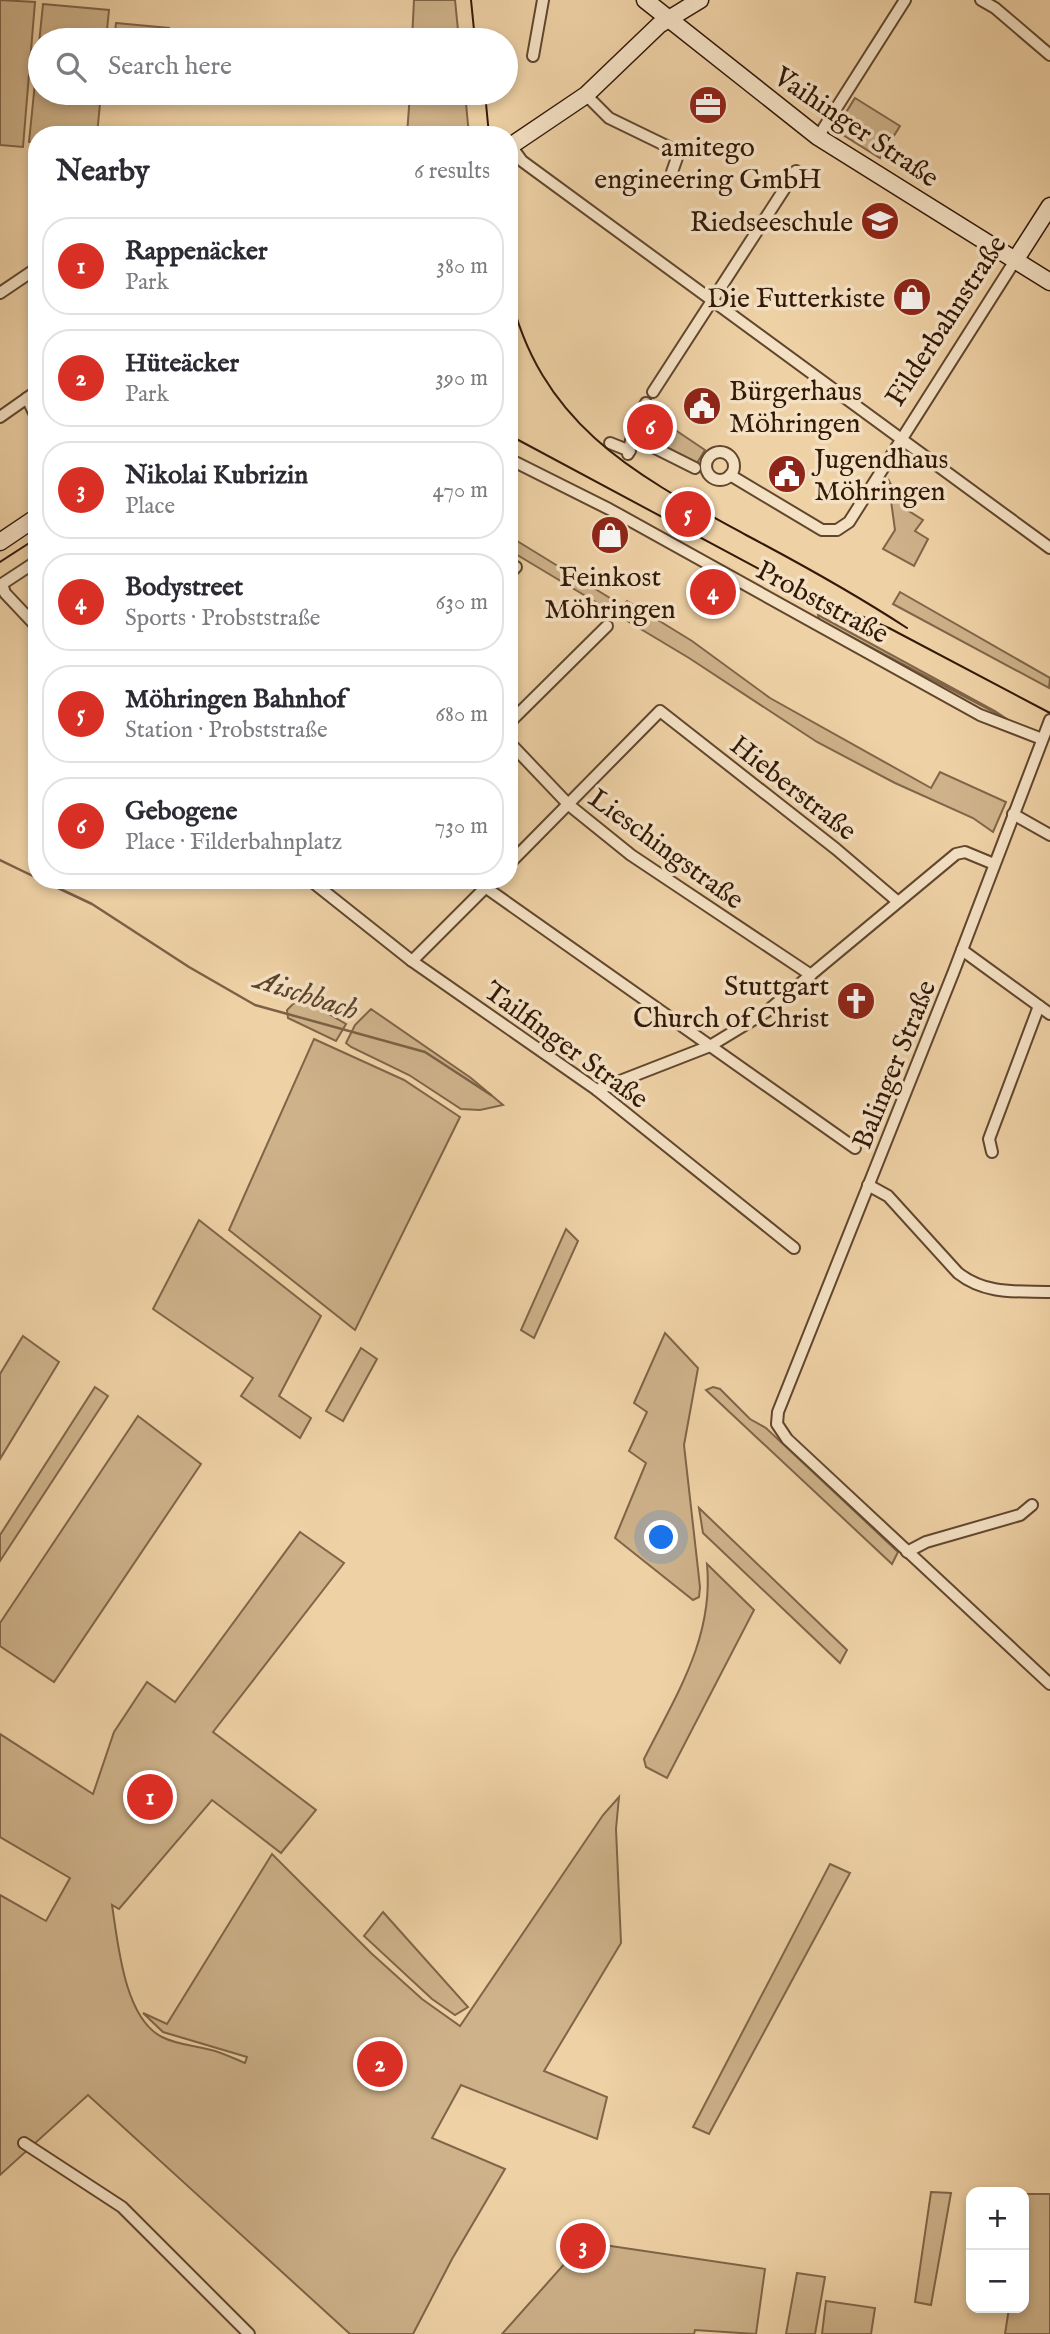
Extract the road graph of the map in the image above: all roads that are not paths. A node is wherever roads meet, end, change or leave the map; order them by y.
1 (543, 0) edge
2 (645, 0) edge
3 (700, 0) edge
4 (905, 0) edge
5 (981, 0) edge
6 (667, 19) junction
7 (1050, 55) edge
8 (533, 56) dead end
9 (586, 95) junction
10 (818, 137) junction
11 (518, 142) edge
12 (518, 156) edge
13 (796, 171) dead end
14 (672, 172) dead end
15 (1050, 206) edge
16 (1016, 260) junction
17 (28, 274) edge
18 (1050, 282) edge
19 (0, 293) edge
20 (712, 301) junction
21 (653, 392) dead end
22 (28, 398) edge
23 (646, 403) dead end
24 (0, 417) edge
25 (900, 438) junction
26 (610, 443) dead end
27 (633, 447) junction
28 (518, 464) edge
29 (695, 468) dead end
30 (730, 475) dead end
31 (28, 523) edge
32 (0, 542) edge
33 (1050, 548) edge
34 (28, 567) edge
35 (28, 617) edge
36 (607, 626) dead end
37 (518, 714) edge
38 (1050, 720) edge
39 (1042, 739) junction
40 (518, 751) edge
41 (569, 805) junction
42 (1013, 814) junction
43 (1050, 835) edge
44 (518, 855) edge
45 (994, 864) junction
46 (321, 889) edge
47 (478, 889) edge
48 (492, 889) edge
49 (897, 901) junction
50 (962, 950) junction
51 (412, 961) junction
52 (811, 975) junction
53 (1039, 1006) junction
54 (1050, 1014) edge
55 (710, 1046) junction
56 (597, 1090) junction
57 (855, 1148) dead end
58 (992, 1152) dead end
59 (868, 1185) junction
60 (794, 1248) dead end
61 (1050, 1292) edge
62 (1032, 1504) dead end
63 (907, 1552) junction
64 (1050, 1684) edge
65 (24, 2143) dead end
66 (249, 2334) edge

1 - 8 street
2 - 6 main road, Vaihinger Straße
3 - 6 main road
4 - 10 street
5 - 7 street
6 - 9 main road
6 - 10 main road, Vaihinger Straße
9 - 11 main road
9 - 14 street
10 - 16 main road, Vaihinger Straße
12 - 20 street
13 - 20 street
15 - 16 main road, Filderbahnstraße
16 - 18 main road, Vaihinger Straße
16 - 25 street, Filderbahnstraße
17 - 19 street
20 - 21 street
20 - 25 street
22 - 24 street
23 - 27 street
25 - 30 street, Filderbahnstraße
25 - 33 street
26 - 27 street
27 - 29 street
28 - 39 street, Probststraße
31 - 32 main road
34 - 35 street
36 - 37 street
38 - 39 street, Balinger Straße
39 - 42 street, Balinger Straße
40 - 41 street, Lieschingstraße
41 - 44 street
41 - 49 street, Hieberstraße
41 - 52 street, Lieschingstraße
42 - 43 street
42 - 45 street, Balinger Straße
45 - 49 street
45 - 50 street, Balinger Straße
46 - 51 street, Tailfinger Straße
47 - 51 street
48 - 55 street
49 - 52 street
50 - 53 street
50 - 59 street, Balinger Straße
51 - 56 street, Tailfinger Straße
52 - 55 street
53 - 54 street
53 - 58 street
55 - 56 street
55 - 57 street
56 - 60 street, Tailfinger Straße
59 - 61 street
59 - 63 street, Balinger Straße
62 - 63 street
63 - 64 street
65 - 66 street

